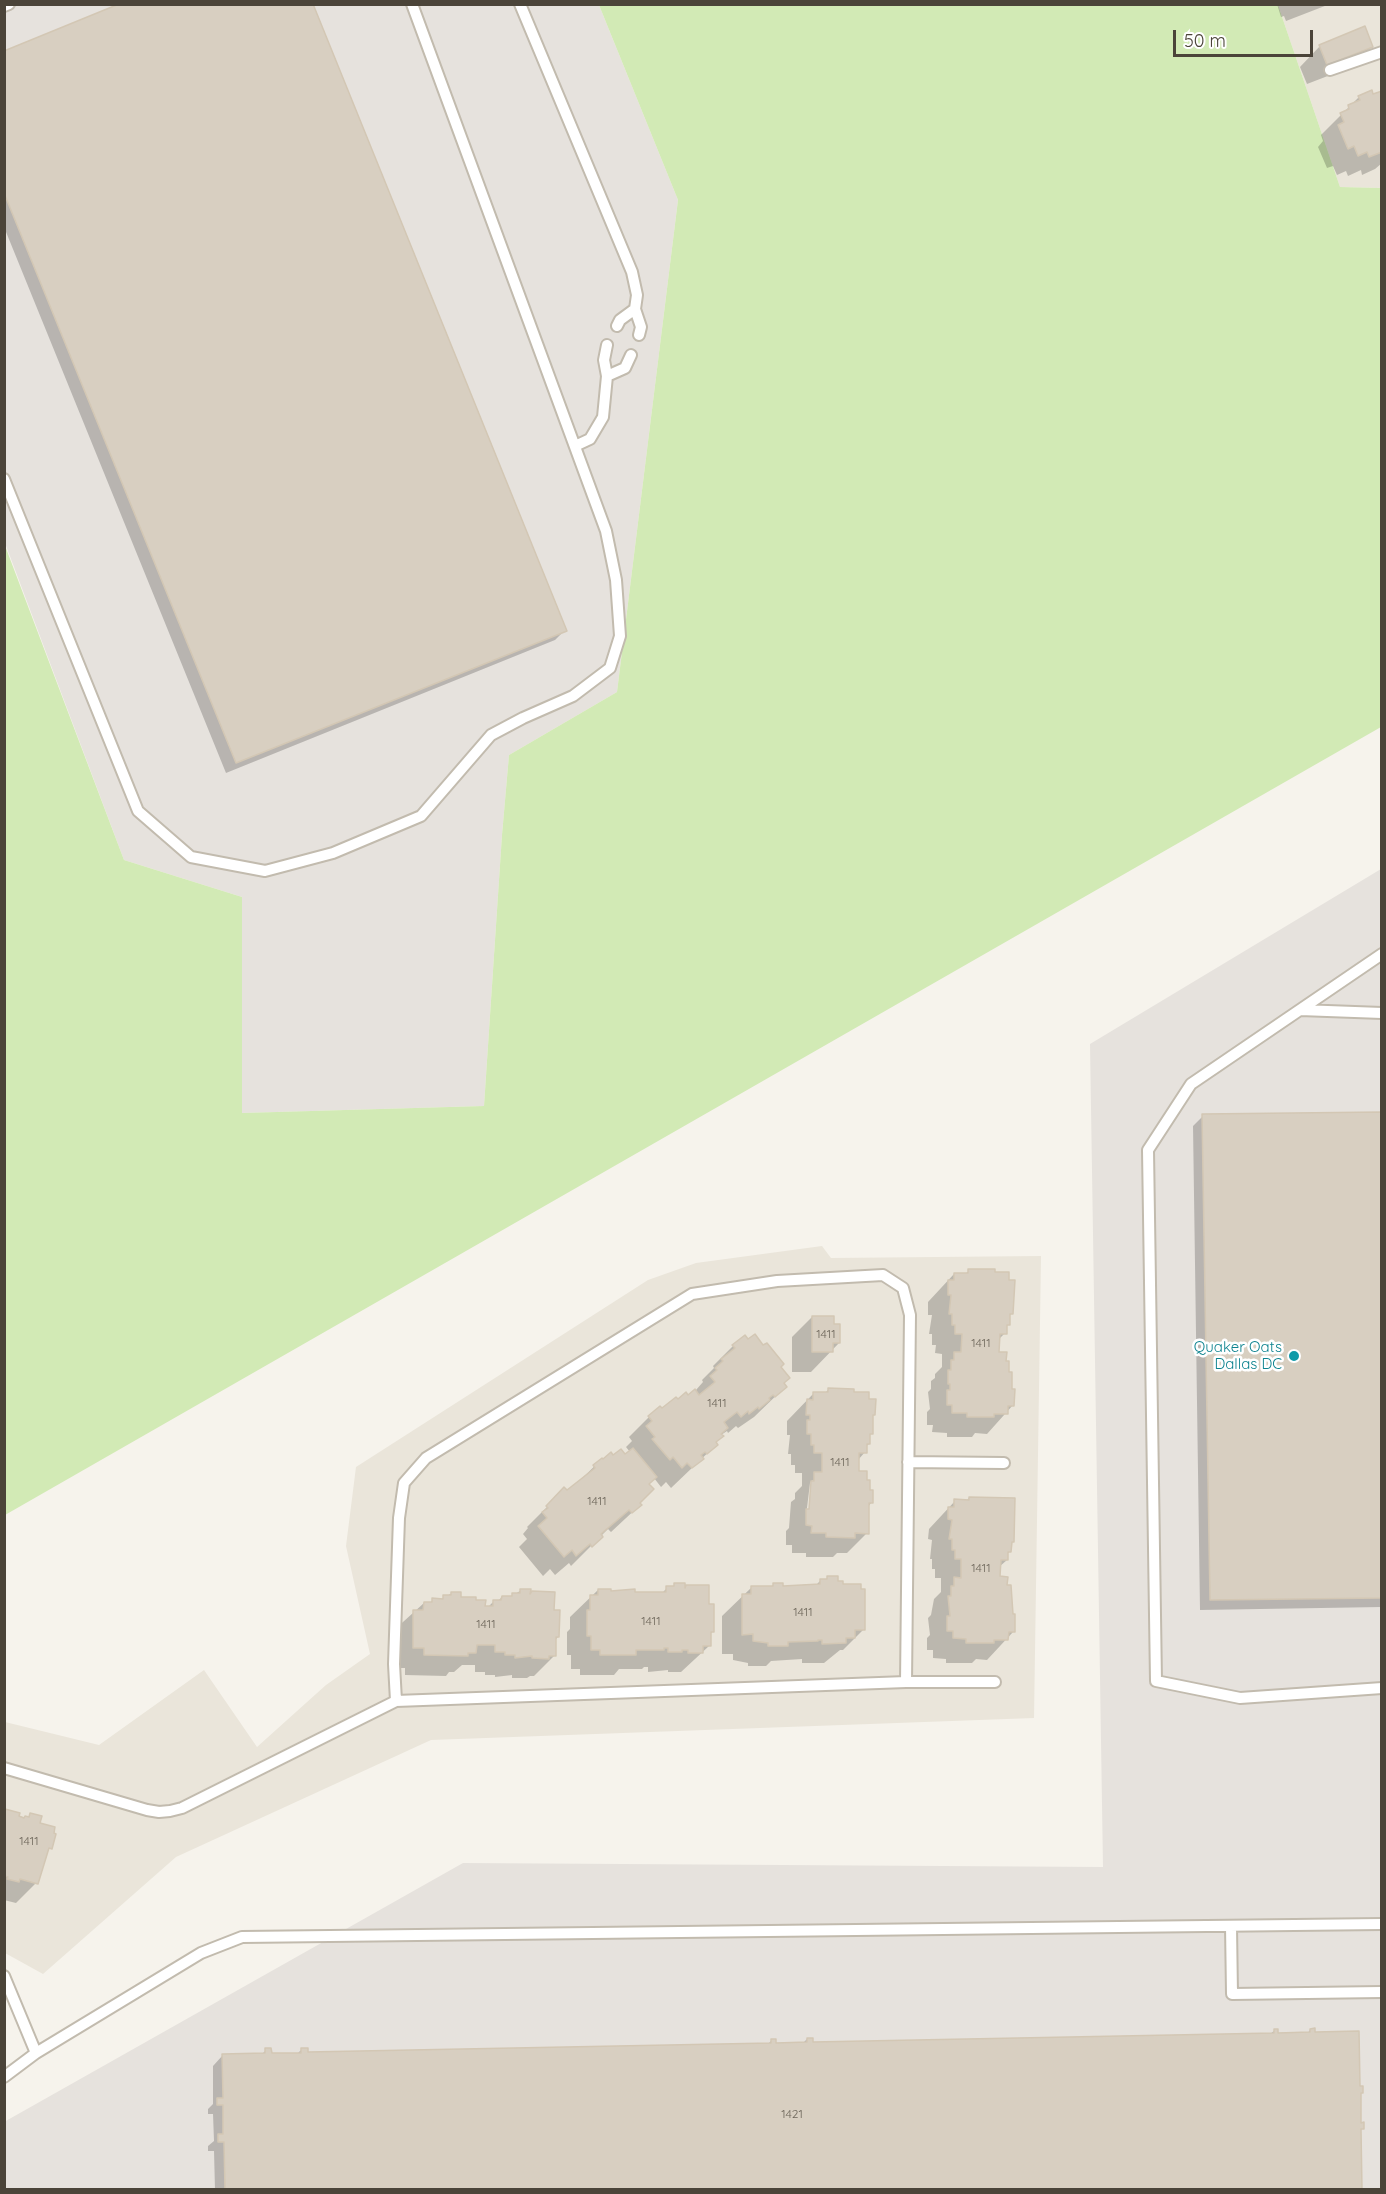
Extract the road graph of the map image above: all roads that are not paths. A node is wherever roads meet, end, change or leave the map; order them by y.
1 (9, 4) edge
2 (412, 4) edge
3 (520, 4) edge
4 (4, 6) edge
5 (1382, 52) edge
6 (1330, 70) dead end
7 (635, 309) junction
8 (617, 326) dead end
9 (639, 335) dead end
10 (607, 345) dead end
11 (631, 355) dead end
12 (607, 376) junction
13 (575, 447) junction
14 (4, 479) edge
15 (1382, 954) edge
16 (1300, 1010) junction
17 (1382, 1013) edge
18 (908, 1462) junction
19 (1004, 1464) dead end
20 (906, 1682) junction
21 (995, 1682) dead end
22 (1382, 1688) edge
23 (396, 1701) junction
24 (4, 1768) edge
25 (1382, 1924) edge
26 (1231, 1926) junction
27 (4, 1976) edge
28 (1382, 1992) edge
29 (36, 2053) junction
30 (4, 2077) edge

1 - 4 lane
2 - 13 lane
3 - 7 lane
5 - 6 lane
7 - 8 lane
7 - 9 lane
10 - 12 lane
11 - 12 lane
12 - 13 lane
13 - 14 lane
15 - 16 lane
16 - 17 lane
16 - 22 lane
18 - 19 lane
18 - 20 lane
18 - 23 lane
20 - 21 lane
20 - 23 lane
23 - 24 lane
25 - 26 lane
26 - 28 lane
26 - 29 lane
27 - 29 lane
29 - 30 lane

